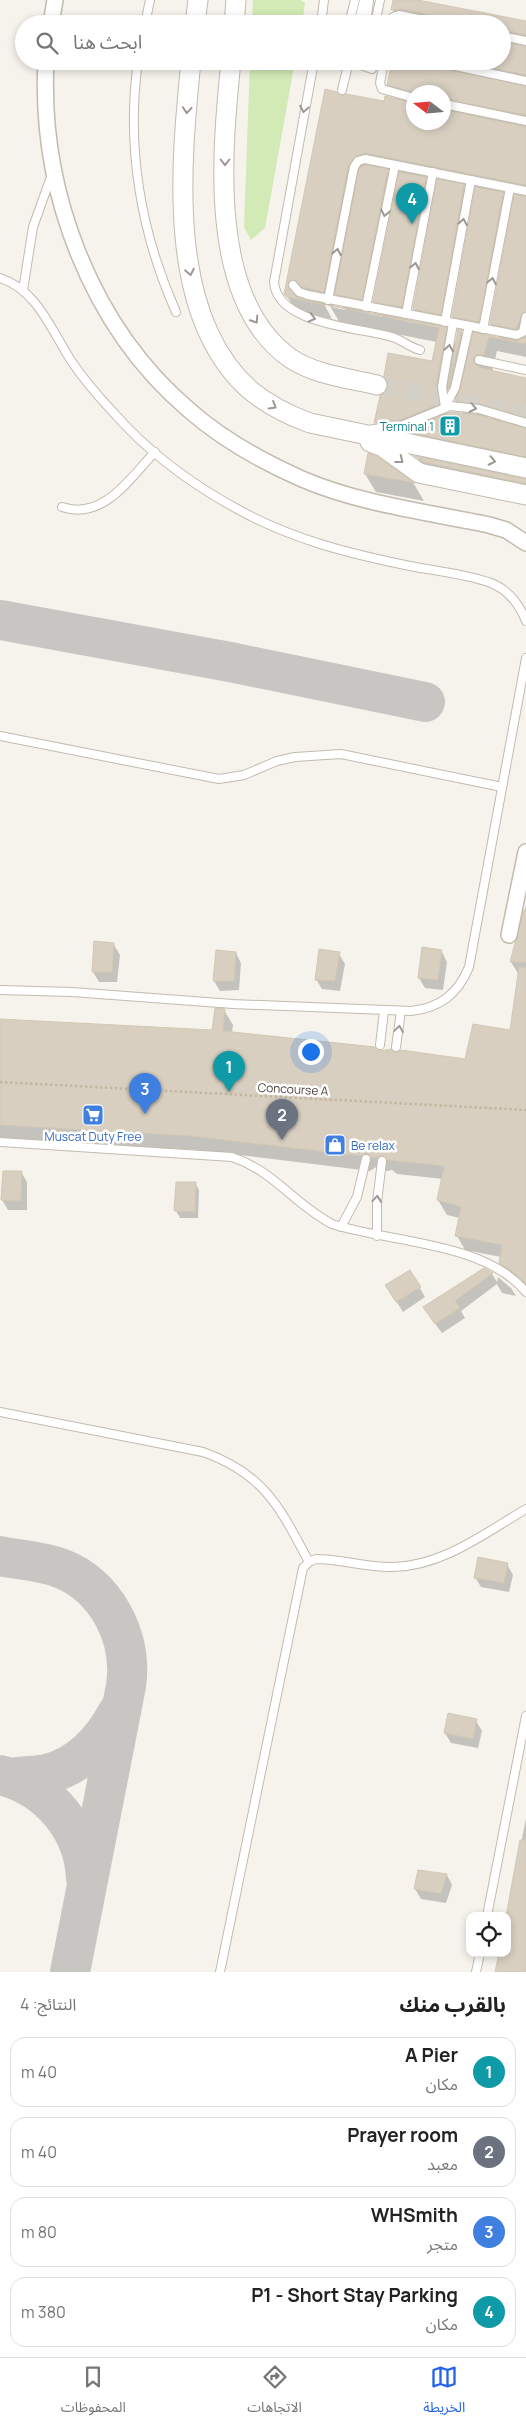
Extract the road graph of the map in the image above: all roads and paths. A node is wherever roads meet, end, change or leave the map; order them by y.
1 (55, 0) edge
2 (150, 0) edge
3 (198, 0) edge
4 (236, 0) edge
5 (324, 0) edge
6 (355, 0) edge
7 (364, 0) edge
8 (369, 0) edge
9 (380, 0) edge
10 (52, 15) edge
11 (147, 15) edge
12 (197, 15) edge
13 (235, 15) edge
14 (322, 15) edge
15 (351, 15) edge
16 (360, 15) edge
17 (367, 15) edge
18 (377, 15) edge
19 (511, 38) edge
20 (526, 41) edge
21 (46, 70) edge
22 (137, 70) edge
23 (190, 70) edge
24 (230, 70) edge
25 (312, 70) edge
26 (347, 70) edge
27 (378, 70) edge
28 (477, 70) edge
29 (382, 72) joint
30 (526, 80) edge
31 (342, 90) dead end
32 (406, 96) edge
33 (451, 105) edge
34 (526, 121) edge
35 (395, 165) junction
36 (53, 170) junction
37 (433, 172) junction
38 (471, 180) junction
39 (510, 188) junction
40 (526, 191) edge
41 (0, 278) edge
42 (293, 285) dead end
43 (23, 290) junction
44 (328, 300) junction
45 (366, 307) junction
46 (176, 312) dead end
47 (406, 314) junction
48 (526, 317) edge
49 (449, 323) junction
50 (469, 326) junction
51 (483, 329) junction
52 (525, 330) edge
53 (420, 350) dead end
54 (479, 360) dead end
55 (526, 370) edge
56 (377, 385) tunnel mouth
57 (445, 407) junction
58 (526, 423) edge
59 (341, 430) junction
60 (155, 452) junction
61 (526, 468) edge
62 (526, 495) edge
63 (62, 507) dead end
64 (526, 543) edge
65 (526, 621) edge
66 (526, 658) edge
67 (0, 736) edge
68 (502, 787) junction
69 (526, 852) edge
70 (509, 935) dead end
71 (0, 990) edge
72 (384, 1011) junction
73 (401, 1011) junction
74 (380, 1045) dead end
75 (396, 1047) dead end
76 (0, 1082) edge
77 (526, 1110) edge
78 (0, 1142) edge
79 (366, 1159) dead end
80 (382, 1161) dead end
81 (341, 1227) junction
82 (377, 1236) junction
83 (526, 1292) edge
84 (0, 1412) edge
85 (526, 1509) edge
86 (309, 1562) junction
87 (526, 1716) edge
88 (488, 1912) edge
89 (479, 1957) edge
90 (220, 1972) edge
91 (476, 1972) edge

1 - 10 street
2 - 11 lane
3 - 12 street
4 - 13 street
5 - 14 lane
6 - 15 lane
7 - 16 lane
8 - 17 lane
9 - 18 lane
19 - 20 lane
21 - 36 street
22 - 46 lane
23 -> 59 street
24 -> 56 street
25 -> 53 lane
26 - 31 lane
27 - 29 lane
28 - 30 lane
29 - 32 lane
33 - 34 lane
35 - 37 lane
44 -> 35 lane
35 -> 45 lane
36 - 43 lane
36 - 64 street
37 - 38 lane
47 -> 37 lane
38 - 39 lane
49 -> 38 lane
39 - 40 lane
51 -> 39 lane
41 - 43 lane
42 - 44 lane
43 - 60 lane
44 - 45 lane
45 - 47 lane
47 - 49 lane
48 - 52 lane
49 - 50 lane
57 -> 49 lane
50 - 51 lane
50 - 57 lane
51 - 52 lane
54 - 55 lane
57 -> 58 lane
57 - 59 lane
59 -> 61 street
59 -> 62 street
60 - 63 lane
60 - 65 lane
66 - 68 lane
67 - 68 lane
68 - 73 lane
69 - 70 street
71 - 72 lane
72 - 73 lane
72 - 74 lane
75 -> 73 lane
76 - 77 path, Concourse A
78 - 81 lane
79 - 81 lane
82 -> 80 lane
81 - 82 lane
82 - 83 lane
84 - 86 lane
85 - 86 lane
86 - 90 lane
87 - 88 lane
89 - 91 lane

